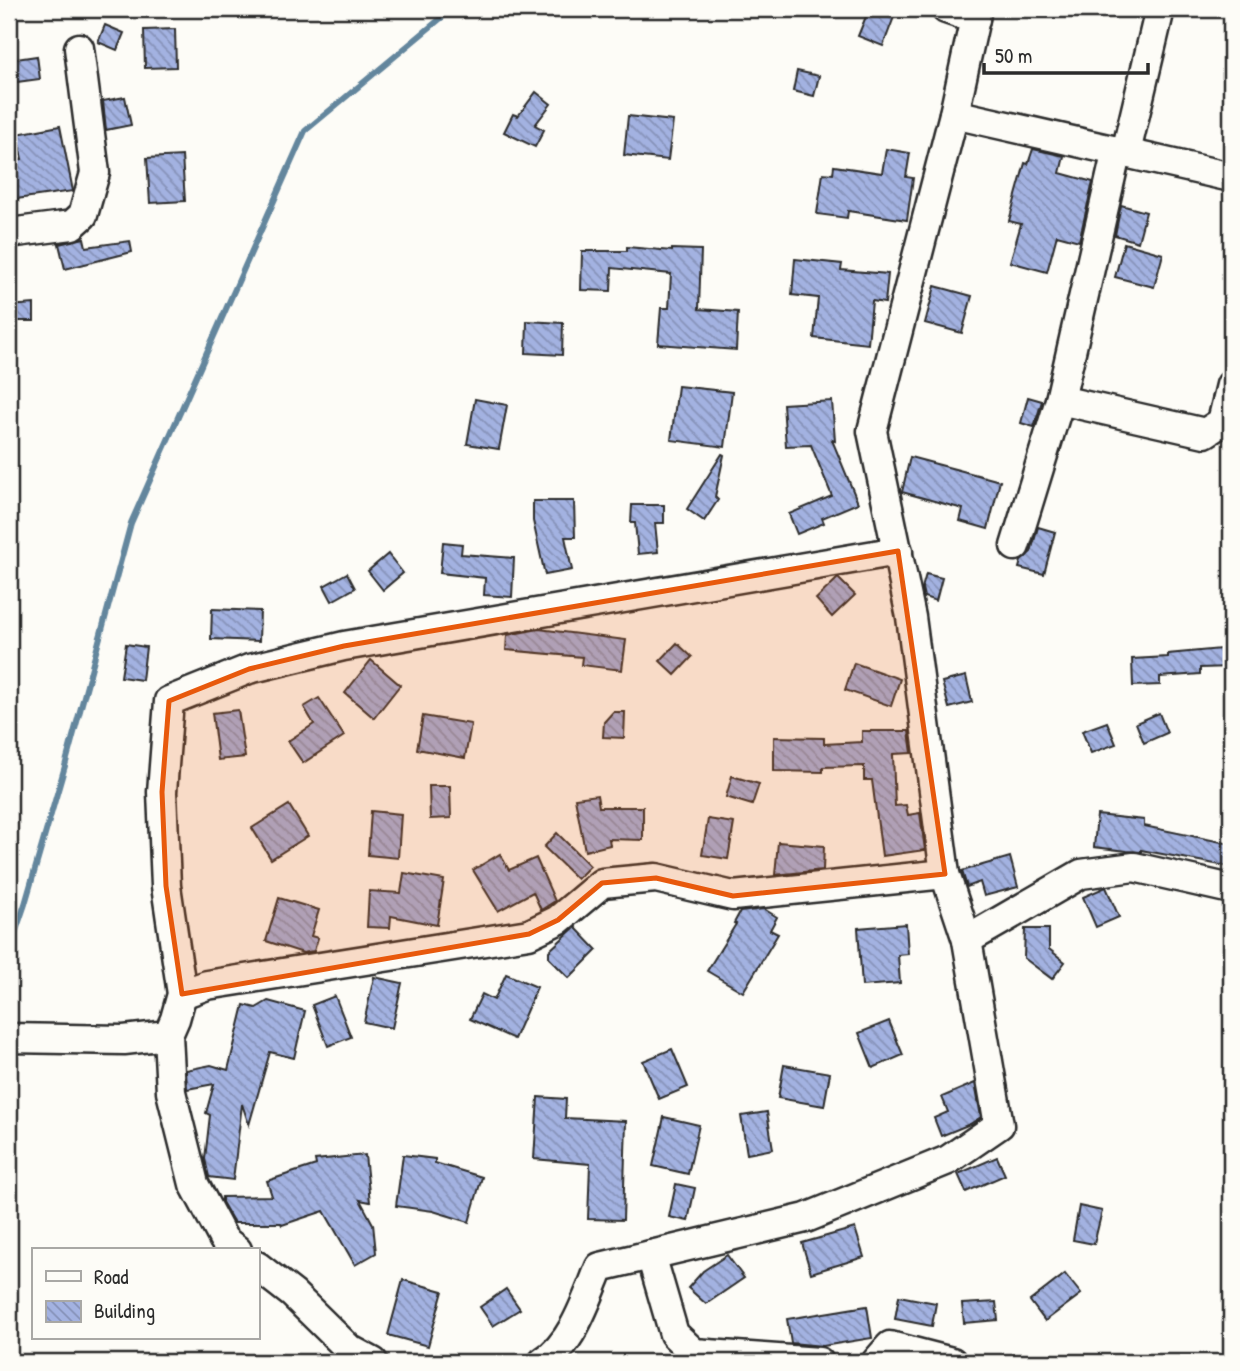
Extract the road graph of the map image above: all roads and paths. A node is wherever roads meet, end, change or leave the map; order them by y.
1 (946, 9) edge
2 (1160, 9) edge
3 (976, 14) edge
4 (79, 48) dead end
5 (954, 114) junction
6 (1121, 151) junction
7 (1231, 177) edge
8 (9, 233) edge
9 (1231, 385) edge
10 (1060, 400) junction
11 (1015, 546) dead end
12 (898, 551) junction
13 (945, 874) junction
14 (1231, 889) edge
15 (967, 940) junction
16 (182, 993) junction
17 (168, 1035) junction
18 (9, 1038) edge
19 (234, 1248) edge
20 (651, 1255) junction
21 (259, 1268) edge
22 (373, 1362) edge
23 (543, 1362) edge
24 (819, 1362) edge
25 (876, 1362) edge
26 (952, 1362) edge

1 - 3 street
2 - 6 street
3 - 5 street
4 - 8 street
5 - 6 street
5 - 12 street
6 - 7 street
6 - 10 street
9 - 10 street
10 - 11 street
12 - 13 street
12 - 16 street
13 - 15 street
13 - 16 street
14 - 15 street
15 - 20 street
16 - 17 street
17 - 18 street
17 - 19 street
20 - 23 street
20 - 24 street
21 - 22 street
25 - 26 street

